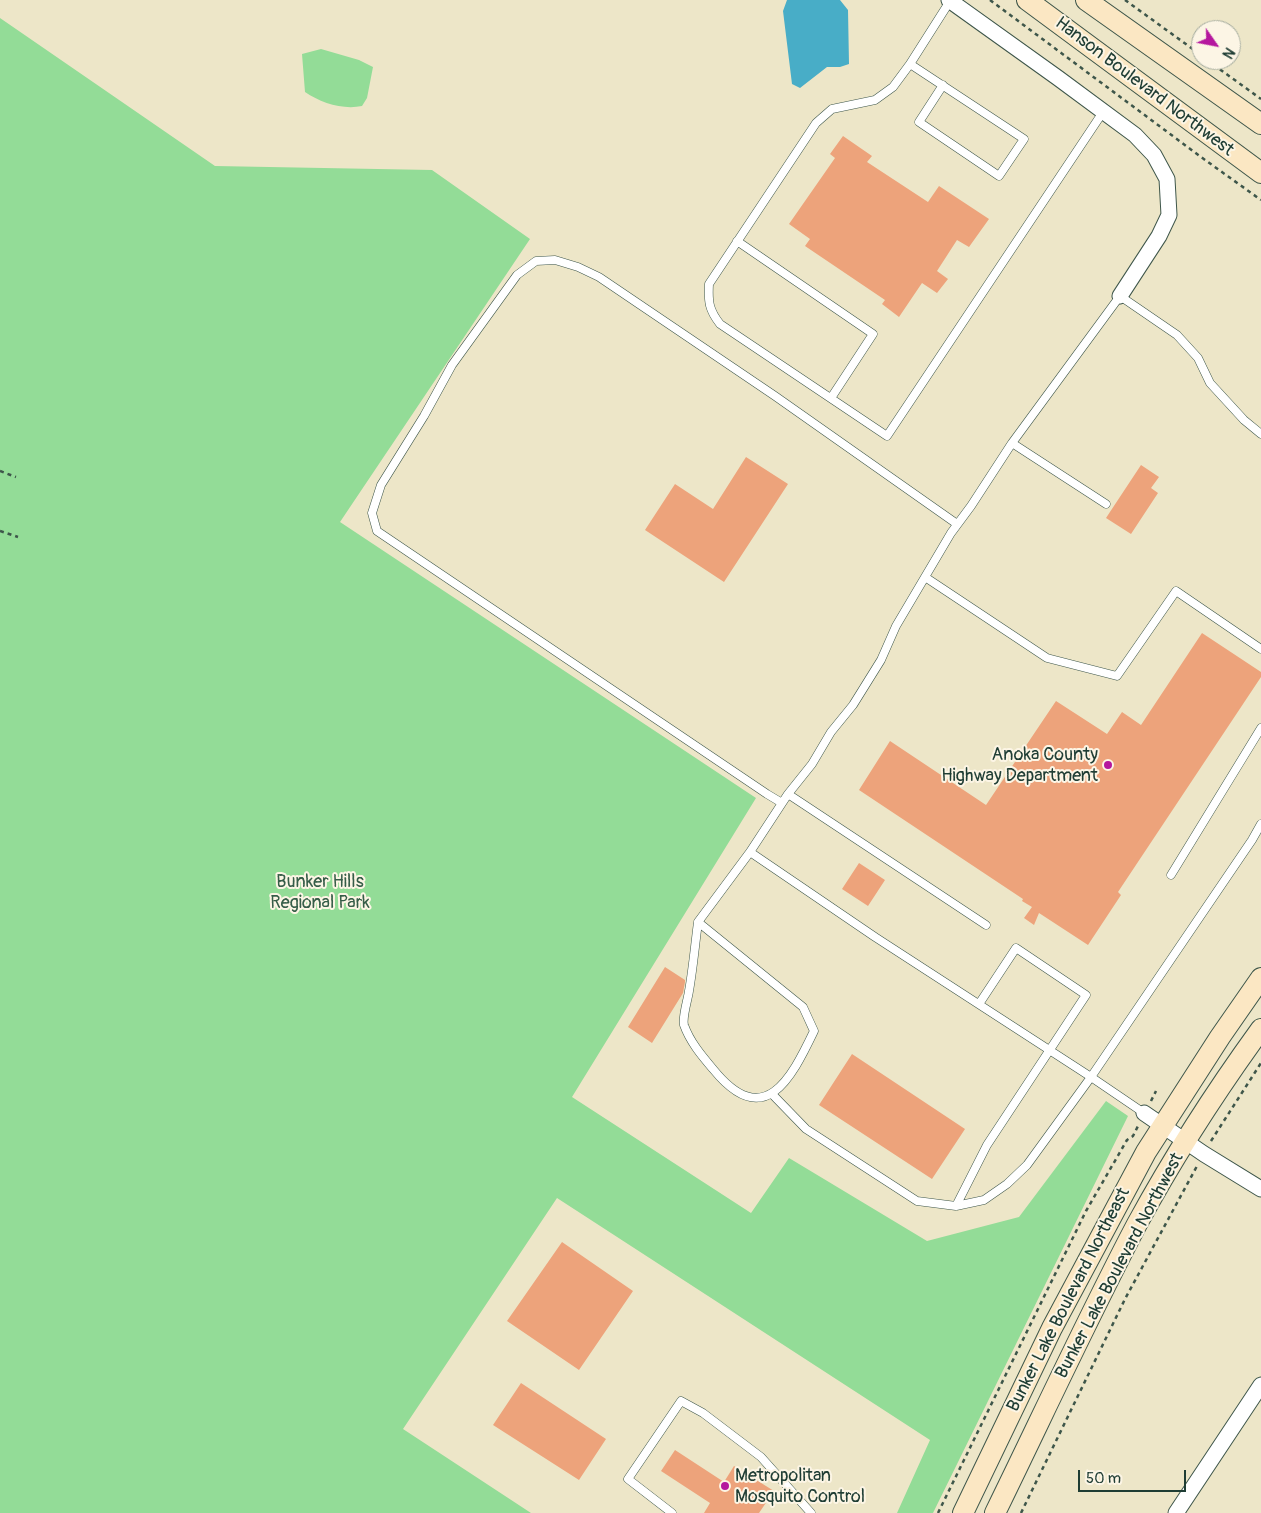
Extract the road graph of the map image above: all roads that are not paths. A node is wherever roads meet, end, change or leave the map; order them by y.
1 (949, 0) edge
2 (1027, 0) edge
3 (1086, 0) edge
4 (910, 64) junction
5 (943, 85) junction
6 (1103, 112) junction
7 (1261, 124) edge
8 (1261, 173) edge
9 (737, 241) junction
10 (1120, 296) junction
11 (831, 398) junction
12 (1261, 434) edge
13 (1012, 443) junction
14 (1106, 504) dead end
15 (957, 524) junction
16 (925, 577) junction
17 (1261, 649) edge
18 (1261, 728) edge
19 (788, 794) junction
20 (782, 803) junction
21 (1261, 824) edge
22 (750, 852) junction
23 (1171, 875) dead end
24 (698, 922) junction
25 (986, 925) dead end
26 (1261, 978) edge
27 (979, 1004) junction
28 (1261, 1029) edge
29 (1050, 1051) junction
30 (1091, 1077) junction
31 (772, 1094) junction
32 (1144, 1113) joint
33 (1163, 1125) junction
34 (1185, 1141) junction
35 (1261, 1189) edge
36 (956, 1206) junction
37 (1261, 1385) edge
38 (672, 1513) edge
39 (811, 1513) edge
40 (963, 1513) edge
41 (995, 1513) edge
42 (1176, 1513) edge

1 - 4 lane
1 - 6 street
2 - 8 main road, Hanson Boulevard Northwest
3 - 7 main road, Hanson Boulevard Northwest
4 - 5 lane
4 - 9 lane
5 - 5 lane
6 - 10 street
6 - 11 lane
9 - 11 lane
9 - 11 lane
10 - 12 lane
10 - 13 lane
13 - 14 lane
13 - 15 lane
15 - 16 lane
15 - 20 lane
16 - 17 lane
16 - 19 lane
18 - 23 lane
19 - 20 lane
19 - 25 lane
20 - 22 lane
21 - 30 lane
22 - 24 lane
22 - 27 lane
24 - 31 lane
24 - 31 lane
26 - 33 main road, Bunker Lake Boulevard Northeast
27 - 29 lane
27 - 29 lane
28 - 34 main road, Bunker Lake Boulevard Northwest
29 - 30 lane
29 - 36 lane
30 - 32 lane
30 - 36 lane
31 - 36 lane
32 - 33 street
33 - 34 street
33 - 40 main road, Bunker Lake Boulevard Northeast
34 - 35 street
34 - 41 main road, Bunker Lake Boulevard Northwest
37 - 42 street
38 - 39 lane

